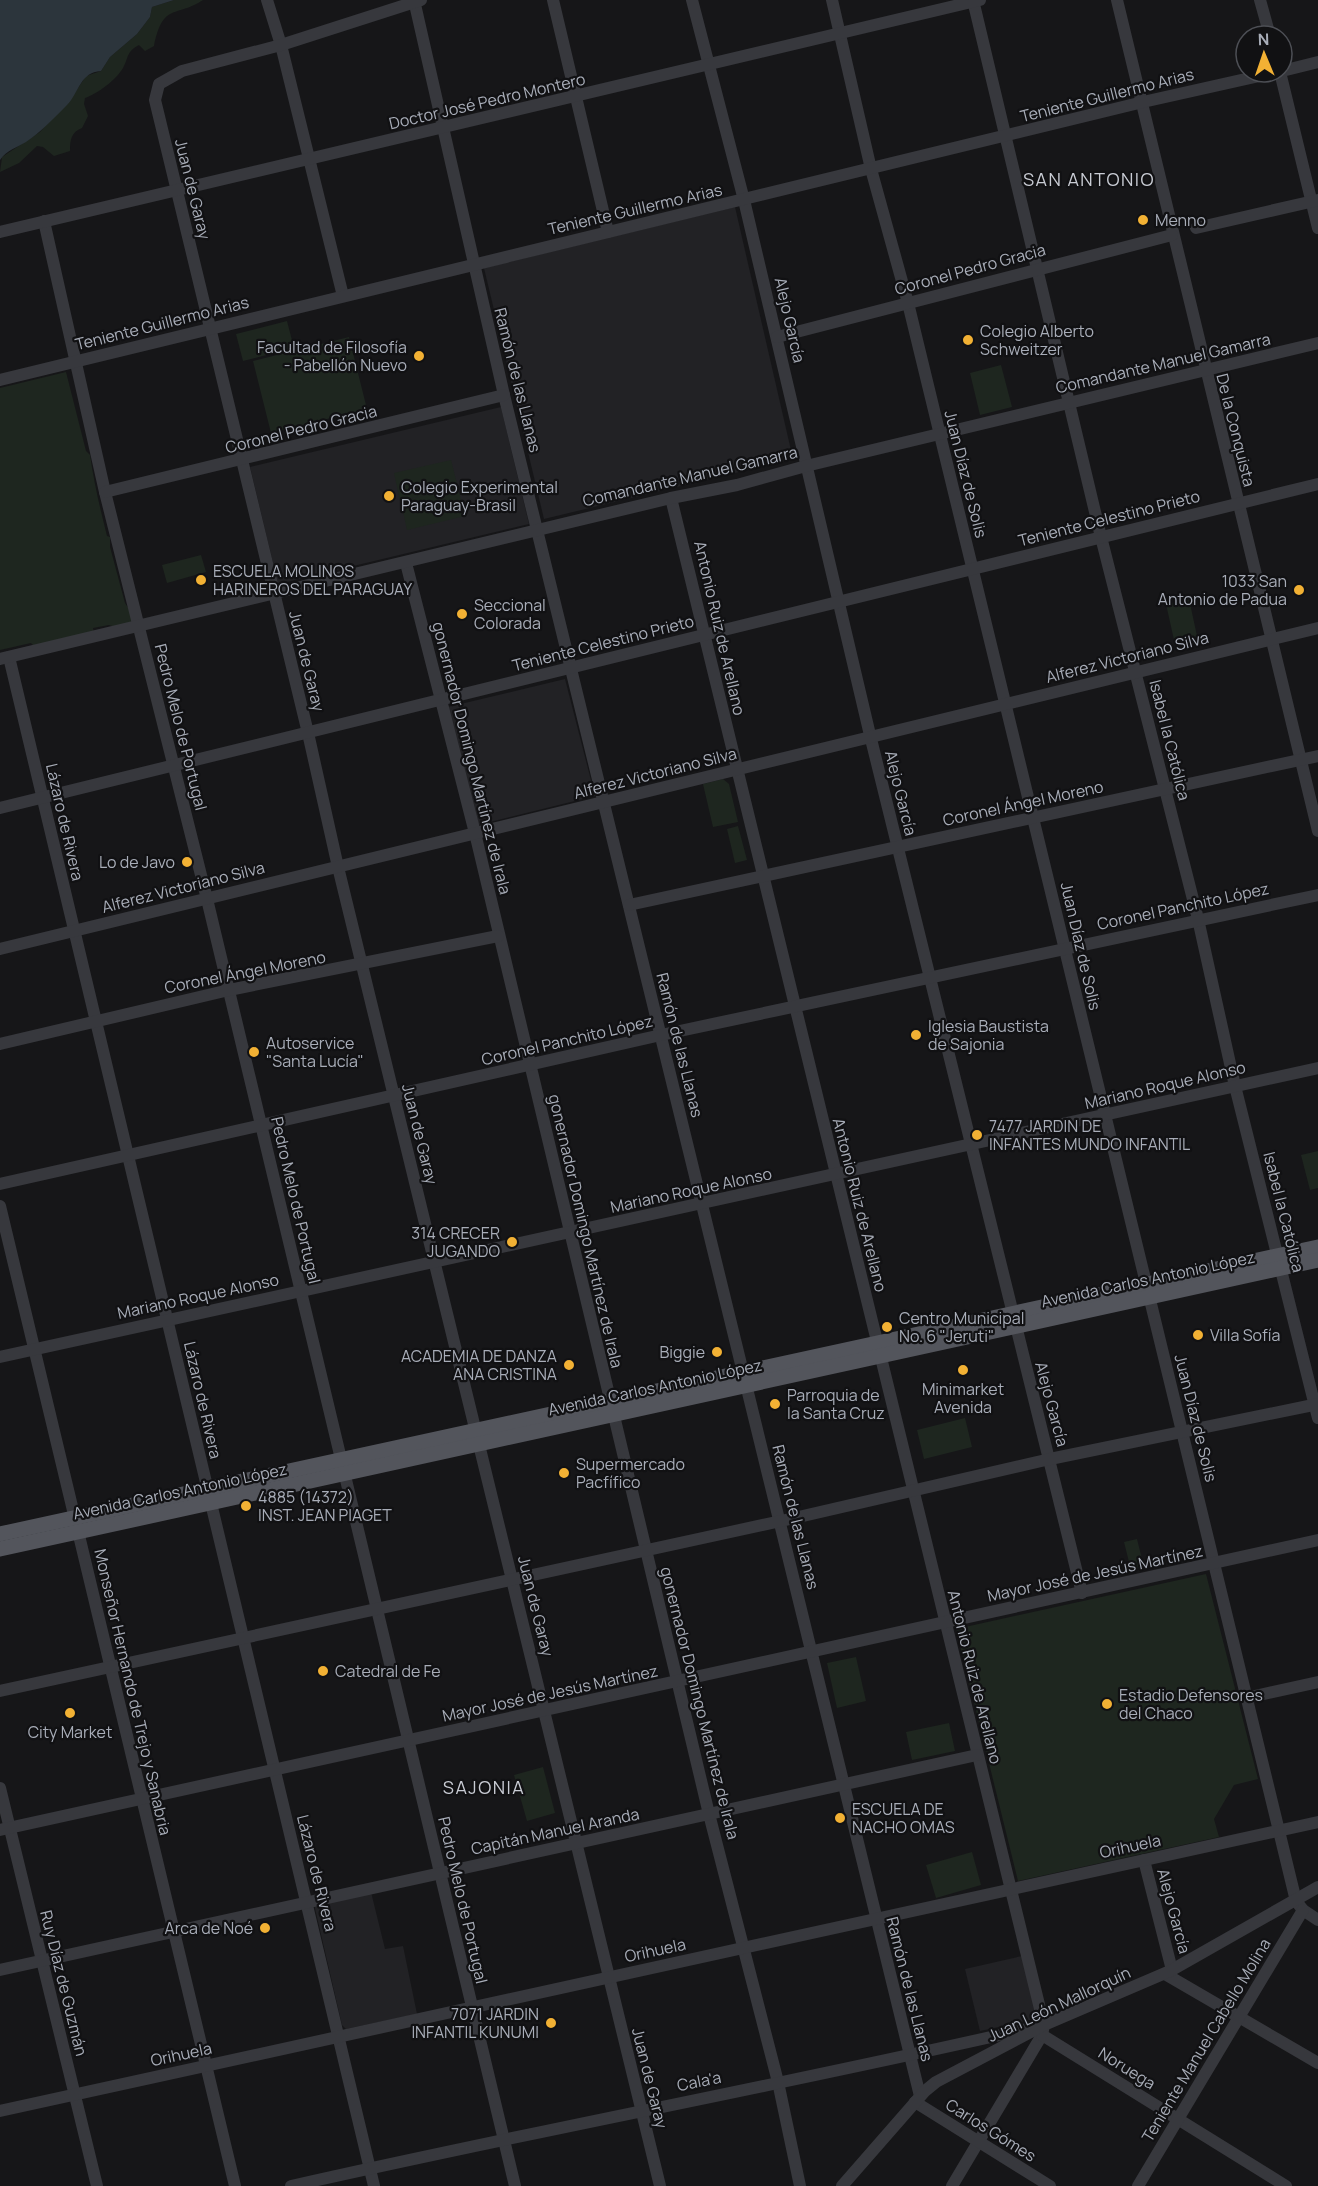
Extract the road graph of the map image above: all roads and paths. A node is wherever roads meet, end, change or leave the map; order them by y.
1 (267, 0) edge
2 (553, 0) edge
3 (692, 0) edge
4 (832, 0) edge
5 (1117, 0) edge
6 (1260, 0) edge
7 (416, 1) edge
8 (976, 1) edge
9 (1267, 24) edge
10 (840, 34) junction
11 (281, 45) junction
12 (1318, 62) edge
13 (709, 65) junction
14 (1294, 68) edge
15 (1234, 82) edge
16 (1283, 84) edge
17 (576, 96) junction
18 (1143, 102) junction
19 (444, 128) junction
20 (1006, 137) junction
21 (310, 159) junction
22 (871, 169) junction
23 (177, 191) junction
24 (744, 200) junction
25 (1315, 201) edge
26 (44, 221) junction
27 (1196, 228) dead end
28 (1318, 228) edge
29 (0, 232) edge
30 (608, 232) junction
31 (1172, 235) junction
32 (473, 264) junction
33 (1038, 268) junction
34 (343, 296) junction
35 (908, 303) junction
36 (210, 328) junction
37 (777, 337) junction
38 (1318, 343) edge
39 (74, 361) junction
40 (1205, 370) junction
41 (0, 380) edge
42 (504, 395) junction
43 (1070, 401) junction
44 (939, 435) junction
45 (242, 460) junction
46 (806, 466) junction
47 (1318, 484) edge
48 (105, 492) junction
49 (671, 498) junction
50 (1237, 504) junction
51 (538, 530) junction
52 (1101, 537) junction
53 (406, 563) junction
54 (973, 568) junction
55 (273, 594) junction
56 (839, 604) junction
57 (139, 627) junction
58 (1318, 628) edge
59 (706, 634) junction
60 (1270, 639) junction
61 (4, 658) edge
62 (572, 669) junction
63 (1137, 672) junction
64 (440, 700) junction
65 (1005, 704) junction
66 (308, 733) junction
67 (870, 735) junction
68 (1318, 756) edge
69 (1300, 760) junction
70 (173, 763) junction
71 (736, 770) junction
72 (1165, 789) junction
73 (42, 798) junction
74 (604, 803) junction
75 (0, 808) edge
76 (1033, 818) junction
77 (1318, 831) edge
78 (475, 833) junction
79 (898, 847) junction
80 (338, 867) junction
81 (762, 877) junction
82 (1318, 895) edge
83 (207, 899) junction
84 (629, 905) junction
85 (1198, 919) junction
86 (74, 931) junction
87 (498, 936) junction
88 (1064, 948) junction
89 (0, 949) edge
90 (363, 965) junction
91 (929, 977) junction
92 (229, 990) junction
93 (794, 1006) junction
94 (95, 1021) junction
95 (661, 1035) junction
96 (0, 1044) edge
97 (529, 1065) junction
98 (1318, 1068) edge
99 (1235, 1086) junction
100 (394, 1095) junction
101 (1105, 1116) junction
102 (261, 1125) junction
103 (971, 1146) junction
104 (127, 1155) junction
105 (835, 1175) junction
106 (0, 1184) edge
107 (702, 1204) junction
108 (0, 1206) edge
109 (571, 1234) junction
110 (1318, 1247) edge
111 (1318, 1260) edge
112 (1280, 1262) junction
113 (435, 1263) junction
114 (301, 1291) junction
115 (1148, 1291) junction
116 (167, 1320) junction
117 (1013, 1321) junction
118 (34, 1349) junction
119 (878, 1349) junction
120 (0, 1357) edge
121 (745, 1379) junction
122 (1316, 1404) edge
123 (610, 1408) junction
124 (1318, 1418) edge
125 (1182, 1434) junction
126 (477, 1438) junction
127 (1050, 1459) junction
128 (342, 1467) junction
129 (913, 1489) junction
130 (209, 1496) junction
131 (781, 1521) junction
132 (76, 1525) junction
133 (0, 1534) edge
134 (1318, 1540) edge
135 (0, 1549) edge
136 (646, 1550) junction
137 (1215, 1563) junction
138 (512, 1580) junction
139 (1082, 1593) junction
140 (376, 1609) junction
141 (945, 1623) junction
142 (243, 1638) junction
143 (813, 1652) junction
144 (110, 1667) junction
145 (677, 1682) junction
146 (1318, 1682) edge
147 (0, 1691) edge
148 (1246, 1698) junction
149 (545, 1711) junction
150 (408, 1741) junction
151 (977, 1755) junction
152 (275, 1770) junction
153 (843, 1785) junction
154 (0, 1788) edge
155 (142, 1799) junction
156 (709, 1814) junction
157 (1318, 1822) edge
158 (5, 1829) edge
159 (1279, 1831) junction
160 (575, 1844) junction
161 (1144, 1860) junction
162 (440, 1873) junction
163 (1318, 1887) edge
164 (1010, 1890) junction
165 (307, 1902) junction
166 (1299, 1906) junction
167 (876, 1919) junction
168 (1318, 1920) edge
169 (174, 1931) junction
170 (745, 1948) junction
171 (42, 1960) junction
172 (0, 1970) edge
173 (1169, 1972) junction
174 (609, 1977) junction
175 (472, 2007) junction
176 (1240, 2016) junction
177 (1043, 2030) junction
178 (339, 2036) junction
179 (909, 2056) junction
180 (1318, 2063) edge
181 (206, 2066) junction
182 (778, 2082) junction
183 (74, 2094) junction
184 (918, 2099) junction
185 (641, 2109) junction
186 (0, 2111) edge
187 (1178, 2119) junction
188 (503, 2139) junction
189 (978, 2142) junction
190 (370, 2168) junction
191 (96, 2186) edge
192 (235, 2186) edge
193 (291, 2186) edge
194 (374, 2186) edge
195 (514, 2186) edge
196 (660, 2186) edge
197 (800, 2186) edge
198 (842, 2186) edge
199 (952, 2186) edge
200 (1050, 2186) edge
201 (1138, 2186) edge
202 (1286, 2186) edge

1 - 11 street
2 - 17 street
3 - 13 street, Alejo García
4 - 10 street, Juan Díaz de Solis
5 - 18 street, De la Conquista
6 - 9 street
7 - 11 street
7 - 19 street, Ramón de las Llanas
8 - 10 street, Doctor José Pedro Montero
8 - 20 street, Isabel la Católica
10 - 13 street, Doctor José Pedro Montero
10 - 22 street, Juan Díaz de Solis
11 - 21 street
11 - 23 street, Juan de Garay
12 - 14 street, Teniente Guillermo Arias
13 - 17 street, Doctor José Pedro Montero
13 - 24 street, Alejo García
15 - 18 street, Teniente Guillermo Arias
16 - 25 street
17 - 19 street, Doctor José Pedro Montero
17 - 30 street
18 - 20 street, Teniente Guillermo Arias
18 - 31 street, De la Conquista
19 - 21 street, Doctor José Pedro Montero
19 - 32 street, Ramón de las Llanas
20 - 22 street, Teniente Guillermo Arias
20 - 33 street, Isabel la Católica
21 - 23 street, Doctor José Pedro Montero
21 - 34 street
22 - 24 street, Teniente Guillermo Arias
22 - 35 street, Juan Díaz de Solis
23 - 26 street, Doctor José Pedro Montero
23 - 36 street, Juan de Garay
24 - 30 street, Teniente Guillermo Arias
24 - 37 street, Alejo García
25 - 27 street
25 - 28 street
26 - 29 street, Doctor José Pedro Montero
26 - 39 street, Pedro Melo de Portugal
30 - 32 street, Teniente Guillermo Arias
31 - 33 street, Coronel Pedro Gracia
31 - 40 street, De la Conquista
32 - 34 street, Teniente Guillermo Arias
32 - 42 street, Ramón de las Llanas
33 - 35 street, Coronel Pedro Gracia
33 - 43 street, Isabel la Católica
34 - 36 street, Teniente Guillermo Arias
35 - 37 street, Coronel Pedro Gracia
35 - 44 street, Juan Díaz de Solis
36 - 39 street, Teniente Guillermo Arias
36 - 45 street, Juan de Garay
37 - 46 street, Alejo García
38 - 40 street, Comandante Manuel Gamarra
39 - 41 street, Teniente Guillermo Arias
39 - 48 street, Pedro Melo de Portugal
40 - 43 street, Comandante Manuel Gamarra
40 - 50 street, De la Conquista
42 - 45 street, Coronel Pedro Gracia
42 - 51 street, Ramón de las Llanas
43 - 44 street, Comandante Manuel Gamarra
43 - 52 street, Isabel la Católica
44 - 46 street, Comandante Manuel Gamarra
44 - 54 street, Juan Díaz de Solis
45 - 48 street, Coronel Pedro Gracia
45 - 55 street, Juan de Garay
46 - 49 street, Comandante Manuel Gamarra
46 - 56 street, Alejo García
47 - 50 street, Teniente Celestino Prieto
48 - 57 street, Pedro Melo de Portugal
49 - 51 street, Comandante Manuel Gamarra
49 - 59 street, Antonio Ruiz de Arellano
50 - 52 street, Teniente Celestino Prieto
50 - 60 street, De la Conquista
51 - 53 street, Comandante Manuel Gamarra
51 - 62 street, Ramón de las Llanas
52 - 54 street, Teniente Celestino Prieto
52 - 63 street, Isabel la Católica
53 - 55 street, Comandante Manuel Gamarra
53 - 64 street, gonernador Domingo Martínez de Irala
54 - 56 street, Teniente Celestino Prieto
54 - 65 street, Juan Díaz de Solis
55 - 57 street, Comandante Manuel Gamarra
55 - 66 street, Juan de Garay
56 - 59 street, Teniente Celestino Prieto
56 - 67 street, Alejo García
57 - 61 street, Comandante Manuel Gamarra
57 - 70 street, Pedro Melo de Portugal
58 - 60 street, Alferez Victoriano Silva
59 - 62 street, Teniente Celestino Prieto
59 - 71 street, Antonio Ruiz de Arellano
60 - 63 street, Alferez Victoriano Silva
60 - 69 street, De la Conquista
61 - 73 street, Lázaro de Rivera
62 - 64 street, Teniente Celestino Prieto
62 - 74 street, Ramón de las Llanas
63 - 65 street, Alferez Victoriano Silva
63 - 72 street, Isabel la Católica
64 - 66 street, Teniente Celestino Prieto
64 - 78 street, gonernador Domingo Martínez de Irala
65 - 67 street, Alferez Victoriano Silva
65 - 76 street, Juan Díaz de Solis
66 - 70 street, Teniente Celestino Prieto
66 - 80 street, Juan de Garay
67 - 71 street, Alferez Victoriano Silva
67 - 79 street, Alejo García
68 - 69 street, Coronel Ángel Moreno
69 - 72 street, Coronel Ángel Moreno
69 - 77 street, De la Conquista
70 - 73 street, Teniente Celestino Prieto
70 - 83 street, Pedro Melo de Portugal
71 - 74 street, Alferez Victoriano Silva
71 - 81 street, Antonio Ruiz de Arellano
72 - 76 street, Coronel Ángel Moreno
72 - 85 street, Isabel la Católica
73 - 75 street, Teniente Celestino Prieto
73 - 86 street, Lázaro de Rivera
74 - 78 street, Alferez Victoriano Silva
74 - 84 street, Ramón de las Llanas
76 - 79 street, Coronel Ángel Moreno
76 - 88 street, Juan Díaz de Solis
78 - 80 street, Alferez Victoriano Silva
78 - 87 street, gonernador Domingo Martínez de Irala
79 - 81 street, Coronel Ángel Moreno
79 - 91 street, Alejo García
80 - 83 street, Alferez Victoriano Silva
80 - 90 street, Juan de Garay
81 - 84 street, Coronel Ángel Moreno
81 - 93 street, Antonio Ruiz de Arellano
82 - 85 street, Coronel Panchito López
83 - 86 street, Alferez Victoriano Silva
83 - 92 street, Pedro Melo de Portugal
84 - 95 street, Ramón de las Llanas
85 - 88 street, Coronel Panchito López
85 - 99 street, Isabel la Católica
86 - 89 street, Alferez Victoriano Silva
86 - 94 street, Lázaro de Rivera
87 - 90 street, Coronel Ángel Moreno
87 - 97 street, gonernador Domingo Martínez de Irala
88 - 91 street, Coronel Panchito López
88 - 101 street, Juan Díaz de Solis
90 - 92 street, Coronel Ángel Moreno
90 - 100 street, Juan de Garay
91 - 93 street, Coronel Panchito López
91 - 103 street, Alejo García
92 - 94 street, Coronel Ángel Moreno
92 - 102 street, Pedro Melo de Portugal
93 - 95 street, Coronel Panchito López
93 - 105 street, Antonio Ruiz de Arellano
94 - 96 street, Coronel Ángel Moreno
94 - 104 street, Lázaro de Rivera
95 - 97 street, Coronel Panchito López
95 - 107 street, Ramón de las Llanas
97 - 100 street, Coronel Panchito López
97 - 109 street, gonernador Domingo Martínez de Irala
98 - 99 street, Mariano Roque Alonso
99 - 101 street, Mariano Roque Alonso
99 - 112 street, Isabel la Católica
100 - 102 street, Coronel Panchito López
100 - 113 street, Juan de Garay
101 - 103 street, Mariano Roque Alonso
101 - 115 street, Juan Díaz de Solis
102 - 104 street, Coronel Panchito López
102 - 114 street, Pedro Melo de Portugal
103 - 105 street, Mariano Roque Alonso
103 - 117 street, Alejo García
104 - 106 street, Coronel Panchito López
104 - 116 street, Lázaro de Rivera
105 - 107 street, Mariano Roque Alonso
105 - 119 street, Antonio Ruiz de Arellano
107 - 109 street, Mariano Roque Alonso
107 - 121 street, Ramón de las Llanas
108 - 118 street, Monseñor Hernando de Trejo y Sanabria
109 - 113 street, Mariano Roque Alonso
109 - 123 street, gonernador Domingo Martínez de Irala
110 - 112 main road, Avenida Carlos Antonio López
111 - 112 main road, Avenida Carlos Antonio López
112 - 115 main road, Avenida Carlos Antonio López
112 - 122 street, Isabel la Católica
113 - 114 street, Mariano Roque Alonso
113 - 126 street, Juan de Garay
114 - 116 street, Mariano Roque Alonso
114 - 128 street, Pedro Melo de Portugal
115 - 117 main road, Avenida Carlos Antonio López
115 - 125 street, Juan Díaz de Solis
116 - 118 street, Mariano Roque Alonso
116 - 130 street, Lázaro de Rivera
117 - 119 main road, Avenida Carlos Antonio López
117 - 127 street, Alejo García
118 - 120 street, Mariano Roque Alonso
118 - 132 street, Monseñor Hernando de Trejo y Sanabria
119 - 121 main road, Avenida Carlos Antonio López
119 - 129 street, Antonio Ruiz de Arellano
121 - 123 main road, Avenida Carlos Antonio López
121 - 131 street, Ramón de las Llanas
122 - 124 street, Isabel la Católica
122 - 125 street
123 - 126 main road, Avenida Carlos Antonio López
123 - 136 street, gonernador Domingo Martínez de Irala
125 - 127 street
125 - 137 street, Juan Díaz de Solis
126 - 128 main road, Avenida Carlos Antonio López
126 - 138 street, Juan de Garay
127 - 129 street
127 - 139 street, Alejo García
128 - 130 main road, Avenida Carlos Antonio López
128 - 140 street, Pedro Melo de Portugal
129 - 131 street
129 - 141 street, Antonio Ruiz de Arellano
130 - 132 main road, Avenida Carlos Antonio López
130 - 142 street, Lázaro de Rivera
131 - 136 street
131 - 143 street, Ramón de las Llanas
132 - 133 main road, Avenida Carlos Antonio López
132 - 135 main road, Avenida Carlos Antonio López
132 - 144 street, Monseñor Hernando de Trejo y Sanabria
134 - 137 street, Mayor José de Jesús Martínez
136 - 138 street
136 - 145 street, gonernador Domingo Martínez de Irala
137 - 139 street, Mayor José de Jesús Martínez
137 - 148 street, Juan Díaz de Solis
138 - 140 street
138 - 149 street, Juan de Garay
139 - 141 street, Mayor José de Jesús Martínez
140 - 142 street
140 - 150 street, Pedro Melo de Portugal
141 - 143 street, Mayor José de Jesús Martínez
141 - 151 street, Antonio Ruiz de Arellano
142 - 144 street
142 - 152 street, Lázaro de Rivera
143 - 145 street, Mayor José de Jesús Martínez
143 - 153 street, Ramón de las Llanas
144 - 147 street
144 - 155 street, Monseñor Hernando de Trejo y Sanabria
145 - 149 street, Mayor José de Jesús Martínez
145 - 156 street, gonernador Domingo Martínez de Irala
146 - 148 street
148 - 159 street, Juan Díaz de Solis
149 - 150 street, Mayor José de Jesús Martínez
149 - 160 street, Juan de Garay
150 - 152 street, Mayor José de Jesús Martínez
150 - 162 street, Pedro Melo de Portugal
151 - 153 street, Capitán Manuel Aranda
151 - 164 street, Antonio Ruiz de Arellano
152 - 155 street, Mayor José de Jesús Martínez
152 - 165 street, Lázaro de Rivera
153 - 156 street, Capitán Manuel Aranda
153 - 167 street, Ramón de las Llanas
154 - 158 street, Ruy Díaz de Guzmán
155 - 158 street, Mayor José de Jesús Martínez
155 - 169 street, Monseñor Hernando de Trejo y Sanabria
156 - 160 street, Capitán Manuel Aranda
156 - 170 street, gonernador Domingo Martínez de Irala
157 - 159 street, Orihuela
158 - 171 street, Ruy Díaz de Guzmán
159 - 161 street, Orihuela
159 - 166 street, Juan Díaz de Solis
160 - 162 street, Capitán Manuel Aranda
160 - 174 street, Juan de Garay
161 - 164 street, Orihuela
161 - 173 street, Alejo García
162 - 165 street, Capitán Manuel Aranda
162 - 175 street, Pedro Melo de Portugal
163 - 166 street, Juan León Mallorquín
164 - 167 street, Orihuela
164 - 177 street, Antonio Ruiz de Arellano
165 - 169 street, Capitán Manuel Aranda
165 - 178 street, Lázaro de Rivera
166 - 168 street
166 - 173 street, Juan León Mallorquín
166 - 176 street, Teniente Manuel Cabello Molina
167 - 170 street, Orihuela
167 - 179 street, Ramón de las Llanas
169 - 171 street, Capitán Manuel Aranda
169 - 181 street, Monseñor Hernando de Trejo y Sanabria
170 - 174 street, Orihuela
170 - 182 street, gonernador Domingo Martínez de Irala
171 - 172 street, Capitán Manuel Aranda
171 - 183 street, Ruy Díaz de Guzmán
173 - 176 street
173 - 177 street, Juan León Mallorquín
174 - 175 street, Orihuela
174 - 185 street, Juan de Garay
175 - 178 street, Orihuela
175 - 188 street, Pedro Melo de Portugal
176 - 180 street
176 - 187 street, Teniente Manuel Cabello Molina
177 - 179 street, Cala'a
177 - 184 street, Juan León Mallorquín
177 - 187 street, Noruega
177 - 189 street
178 - 181 street, Orihuela
178 - 190 street, Lázaro de Rivera
179 - 182 street, Cala'a
179 - 184 street, Ramón de las Llanas
181 - 183 street, Orihuela
181 - 192 street, Monseñor Hernando de Trejo y Sanabria
182 - 185 street, Cala'a
182 - 197 street, gonernador Domingo Martínez de Irala
183 - 186 street, Orihuela
183 - 191 street, Ruy Díaz de Guzmán
184 - 189 street, Carlos Gómes
184 - 198 street, Juan León Mallorquín
185 - 188 street, Cala'a
185 - 196 street, Juan de Garay
187 - 201 street, Teniente Manuel Cabello Molina
187 - 202 street, Noruega
188 - 190 street, Cala'a
188 - 195 street, Pedro Melo de Portugal
189 - 199 street
189 - 200 street, Carlos Gómes
190 - 193 street, Cala'a
190 - 194 street, Lázaro de Rivera

